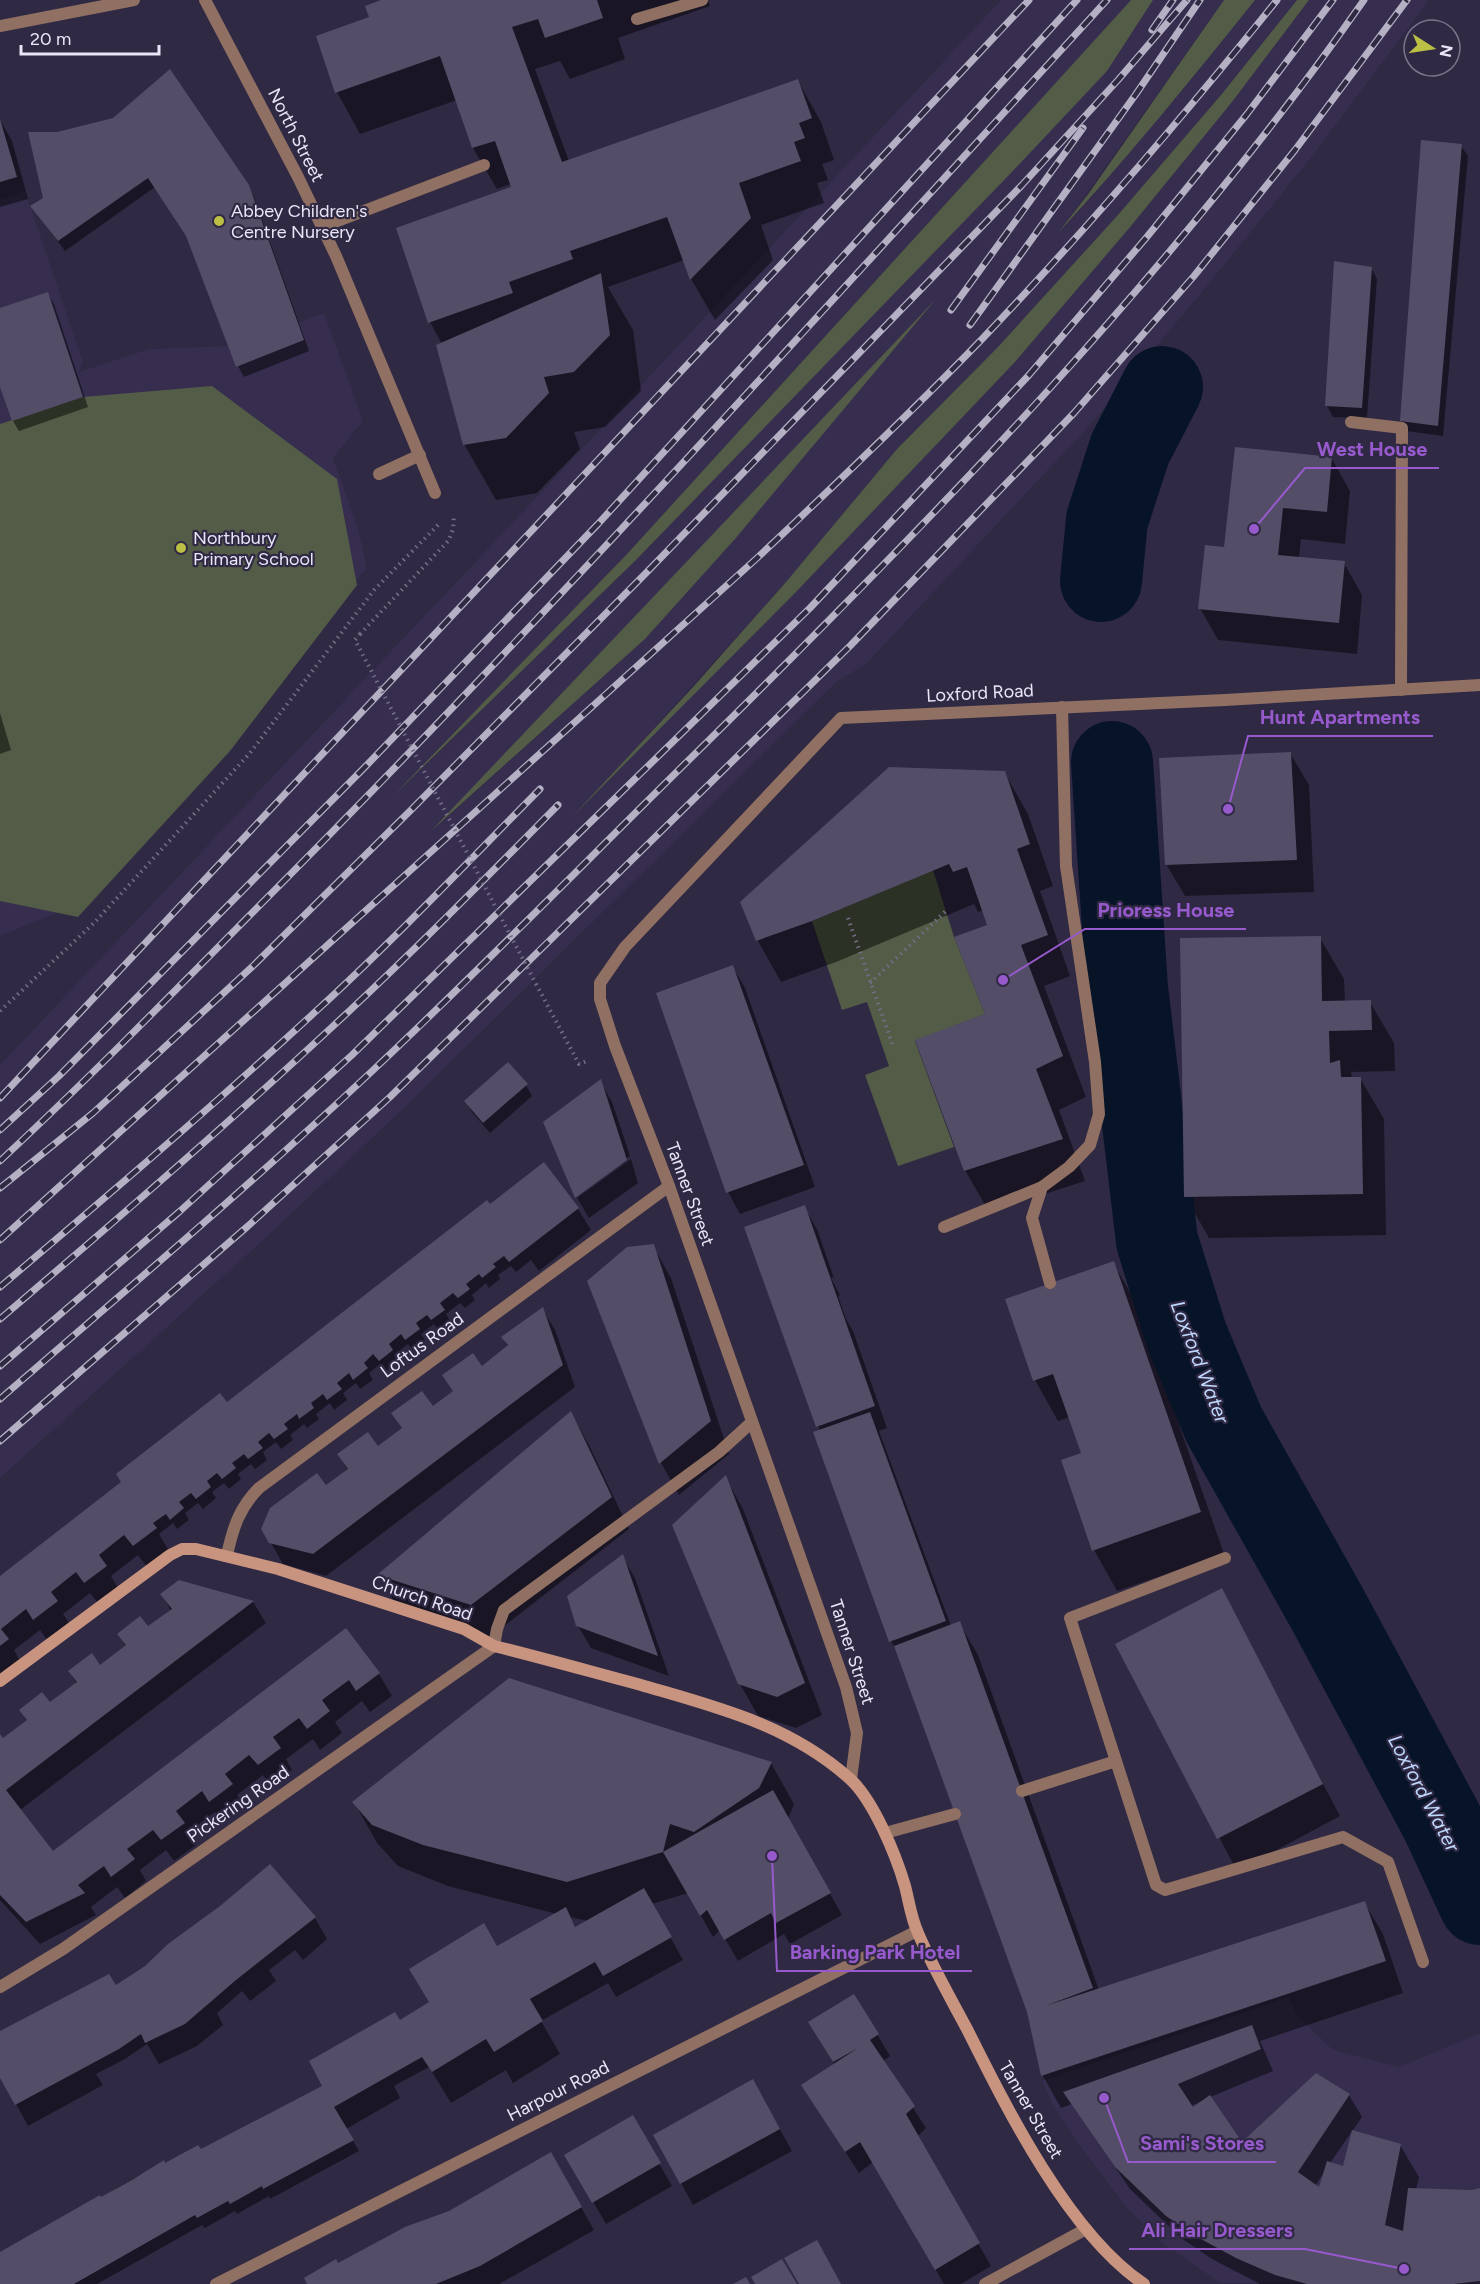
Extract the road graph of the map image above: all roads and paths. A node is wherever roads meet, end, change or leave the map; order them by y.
1 (134, 0) edge
2 (205, 0) edge
3 (702, 0) edge
4 (638, 20) dead end
5 (0, 26) edge
6 (484, 165) dead end
7 (322, 226) junction
8 (1351, 422) dead end
9 (420, 455) junction
10 (379, 474) dead end
11 (435, 493) dead end
12 (1480, 685) edge
13 (1401, 690) junction
14 (1062, 707) junction
15 (946, 910) dead end
16 (848, 918) dead end
17 (600, 983) joint
18 (870, 983) junction
19 (0, 1011) edge
20 (893, 1047) dead end
21 (585, 1062) dead end
22 (669, 1186) junction
23 (1042, 1187) junction
24 (944, 1227) dead end
25 (1050, 1283) dead end
26 (753, 1422) junction
27 (227, 1556) junction
28 (1225, 1558) dead end
29 (494, 1646) junction
30 (0, 1681) edge
31 (1116, 1761) junction
32 (851, 1779) junction
33 (1022, 1791) dead end
34 (955, 1814) dead end
35 (885, 1833) junction
36 (917, 1931) junction
37 (1424, 1962) dead end
38 (0, 1988) edge
39 (1086, 2229) junction
40 (216, 2284) edge
41 (985, 2284) edge
42 (1144, 2284) edge

1 - 5 street
2 - 7 street, North Street
3 - 4 street
6 - 7 street
7 - 9 street, North Street
8 - 13 street
9 - 10 street
9 - 11 street, North Street
12 - 13 street, Loxford Road
13 - 14 street, Loxford Road
14 - 17 street, Loxford Road
14 - 23 street
15 - 18 path
16 - 18 path
17 - 22 street, Tanner Street
18 - 20 path
19 - 21 path, bridge
22 - 26 street, Tanner Street
22 - 27 street, Loftus Road
23 - 24 street
23 - 25 street
26 - 29 street
26 - 32 street, Tanner Street
27 - 29 street, Church Road
27 - 30 street, Church Road
28 - 31 street
29 - 32 street, Church Road
29 - 38 street, Pickering Road
31 - 33 street
31 - 37 street
32 - 35 street, Tanner Street
34 - 35 street
35 - 36 street, Tanner Street
36 - 39 street, Tanner Street
36 - 40 street, Harpour Road
39 - 41 street
39 - 42 street, Tanner Street

